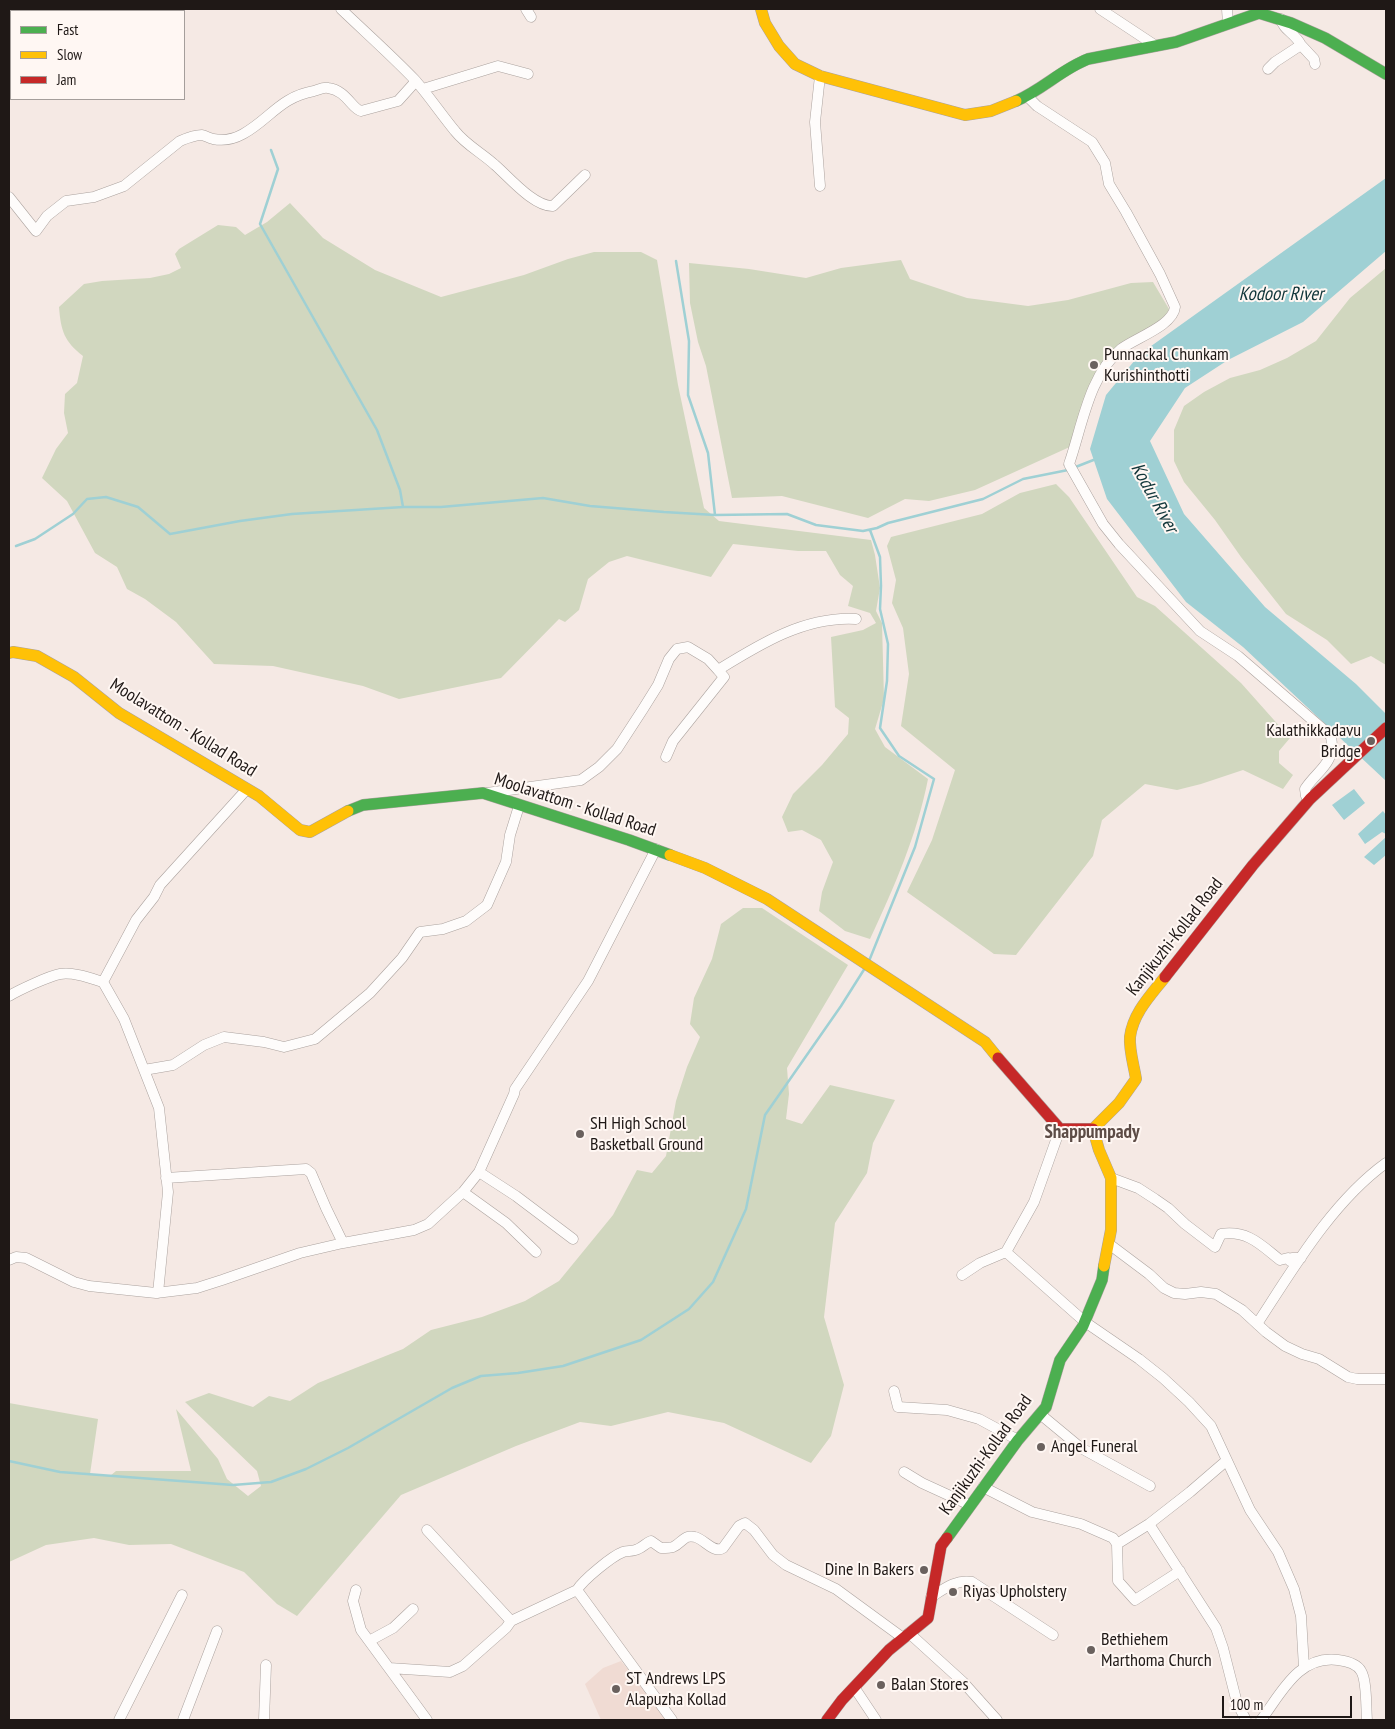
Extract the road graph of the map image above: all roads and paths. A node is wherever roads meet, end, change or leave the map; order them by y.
1 (341, 9) edge
2 (761, 9) edge
3 (1100, 9) edge
4 (1227, 9) edge
5 (1276, 14) edge
6 (1228, 24) junction
7 (1300, 45) junction
8 (1156, 46) junction
9 (1315, 64) dead end
10 (1268, 69) dead end
11 (528, 74) dead end
12 (1386, 74) edge
13 (820, 76) junction
14 (416, 81) junction
15 (423, 89) junction
16 (1027, 96) junction
17 (585, 175) dead end
18 (820, 186) dead end
19 (9, 197) edge
20 (856, 619) dead end
21 (9, 653) edge
22 (718, 670) junction
23 (1386, 728) edge
24 (666, 757) dead end
25 (246, 789) junction
26 (483, 793) junction
27 (1310, 799) junction
28 (519, 806) junction
29 (656, 849) junction
30 (103, 982) junction
31 (9, 996) edge
32 (144, 1070) junction
33 (1060, 1128) junction
34 (1094, 1128) junction
35 (1386, 1164) edge
36 (479, 1172) junction
37 (166, 1178) junction
38 (1111, 1178) junction
39 (462, 1192) junction
40 (573, 1239) dead end
41 (343, 1243) junction
42 (1109, 1244) junction
43 (536, 1252) dead end
44 (1006, 1252) junction
45 (1301, 1258) junction
46 (9, 1260) edge
47 (962, 1275) dead end
48 (158, 1293) junction
49 (1085, 1322) junction
50 (1257, 1324) junction
51 (1386, 1379) edge
52 (894, 1392) dead end
53 (1040, 1414) junction
54 (1018, 1440) junction
55 (1226, 1461) junction
56 (904, 1472) dead end
57 (1150, 1486) dead end
58 (983, 1487) junction
59 (970, 1505) junction
60 (1149, 1524) junction
61 (426, 1530) dead end
62 (1117, 1544) junction
63 (1180, 1571) junction
64 (356, 1590) dead end
65 (577, 1590) junction
66 (182, 1595) dead end
67 (931, 1596) junction
68 (412, 1609) dead end
69 (511, 1621) junction
70 (217, 1631) dead end
71 (906, 1635) junction
72 (1053, 1636) dead end
73 (369, 1642) junction
74 (266, 1665) dead end
75 (389, 1668) junction
76 (1304, 1668) junction
77 (854, 1688) junction
78 (119, 1720) edge
79 (182, 1720) edge
80 (264, 1720) edge
81 (427, 1720) edge
82 (672, 1720) edge
83 (827, 1720) edge
84 (876, 1720) edge
85 (996, 1720) edge
86 (1246, 1720) edge
87 (1261, 1720) edge
88 (1367, 1720) edge

1 - 14 street
2 - 13 main road
3 - 8 street
4 - 6 street
5 - 6 main road
5 - 7 street
5 - 12 main road
6 - 8 main road
7 - 9 street
7 - 10 street
8 - 16 main road
11 - 15 street
13 - 16 main road
13 - 18 street
14 - 15 street
14 - 19 street
15 - 17 street
16 - 27 street
20 - 22 street
21 - 25 main road, Moolavattom - Kollad Road
22 - 24 street
22 - 26 street
23 - 27 main road, Kanjikuzhi-Kollad Road
25 - 26 main road, Moolavattom - Kollad Road
25 - 30 street
26 - 28 main road, Moolavattom - Kollad Road
27 - 34 main road, Kanjikuzhi-Kollad Road
28 - 29 main road, Moolavattom - Kollad Road
28 - 32 street
29 - 33 main road, Moolavattom - Kollad Road
29 - 36 street
30 - 31 street
30 - 32 street
32 - 37 street
33 - 34 main road
33 - 44 street
34 - 38 main road, Kanjikuzhi-Kollad Road
35 - 45 street
36 - 39 street
36 - 40 street
37 - 41 street
37 - 48 street
38 - 42 main road, Kanjikuzhi-Kollad Road
38 - 45 street
39 - 41 street
39 - 43 street
41 - 48 street
42 - 49 main road, Kanjikuzhi-Kollad Road
42 - 50 street
44 - 47 street
44 - 49 street
45 - 50 street
46 - 48 street
49 - 53 main road, Kanjikuzhi-Kollad Road
49 - 55 street
50 - 51 street
52 - 54 street
53 - 54 main road, Kanjikuzhi-Kollad Road
53 - 57 street
54 - 58 main road, Kanjikuzhi-Kollad Road
55 - 60 street
55 - 76 street
56 - 59 street
58 - 59 main road, Kanjikuzhi-Kollad Road
58 - 62 street
59 - 67 main road, Kanjikuzhi-Kollad Road
60 - 62 street
60 - 63 street
61 - 69 street
62 - 63 street
63 - 86 street
64 - 73 street
65 - 69 street
65 - 71 street
65 - 82 street
66 - 78 street
67 - 71 main road, Kanjikuzhi-Kollad Road
67 - 72 street
68 - 73 street
69 - 75 street
70 - 79 street
71 - 77 main road, Kanjikuzhi-Kollad Road
71 - 85 street
73 - 75 street
74 - 80 street
75 - 81 street
76 - 87 street
76 - 88 street
77 - 83 main road, Kanjikuzhi-Kollad Road
77 - 84 street

